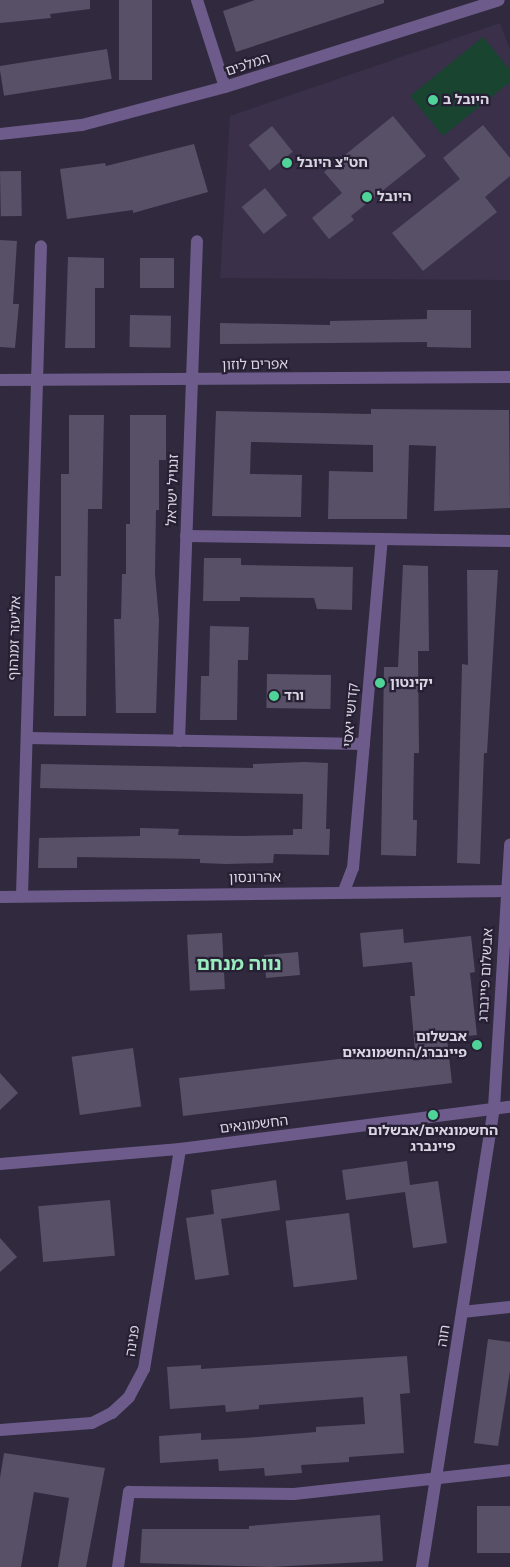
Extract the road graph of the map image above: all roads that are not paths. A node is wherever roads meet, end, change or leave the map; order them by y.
1 (197, 0) edge
2 (499, 0) edge
3 (225, 88) junction
4 (0, 134) edge
5 (197, 241) dead end
6 (41, 246) dead end
7 (510, 377) edge
8 (0, 380) edge
9 (39, 380) junction
10 (192, 381) junction
11 (186, 536) junction
12 (382, 539) junction
13 (510, 541) edge
14 (27, 738) junction
15 (179, 741) junction
16 (364, 744) junction
17 (510, 844) edge
18 (344, 891) junction
19 (508, 891) edge
20 (22, 896) junction
21 (0, 897) edge
22 (510, 1106) edge
23 (494, 1108) junction
24 (180, 1149) junction
25 (0, 1164) edge
26 (510, 1307) edge
27 (462, 1312) junction
28 (0, 1430) edge
29 (510, 1470) edge
30 (437, 1480) junction
31 (118, 1567) edge
32 (422, 1567) edge

1 - 3 street
2 - 3 street, המלכים
3 - 4 street, המלכים
5 - 10 street, זנגויל ישראל
6 - 9 street, אליעזר זמנהוף
7 - 10 street, אפרים לוזון
8 - 9 street, אפרים לוזון
9 - 10 street, אפרים לוזון
9 - 14 street, אליעזר זמנהוף
10 - 11 street, זנגויל ישראל
11 - 12 street
11 - 15 street, זנגויל ישראל
12 - 13 street
12 - 16 street, קדושי יאסי
14 - 15 street
14 - 20 street, אליעזר זמנהוף
15 - 16 street
16 - 18 street, קדושי יאסי
17 - 19 street, אבשלום פיינברג
18 - 19 street, אהרונסון
18 - 20 street, אהרונסון
19 - 23 street, אבשלום פיינברג
20 - 21 street, אהרונסון
22 - 23 street, החשמונאים
23 - 24 street, החשמונאים
23 - 27 street, חוה
24 - 25 street, החשמונאים
24 - 28 street, פנינה
26 - 27 street
27 - 30 street, חוה
29 - 30 street
30 - 31 street
30 - 32 street, חוה

